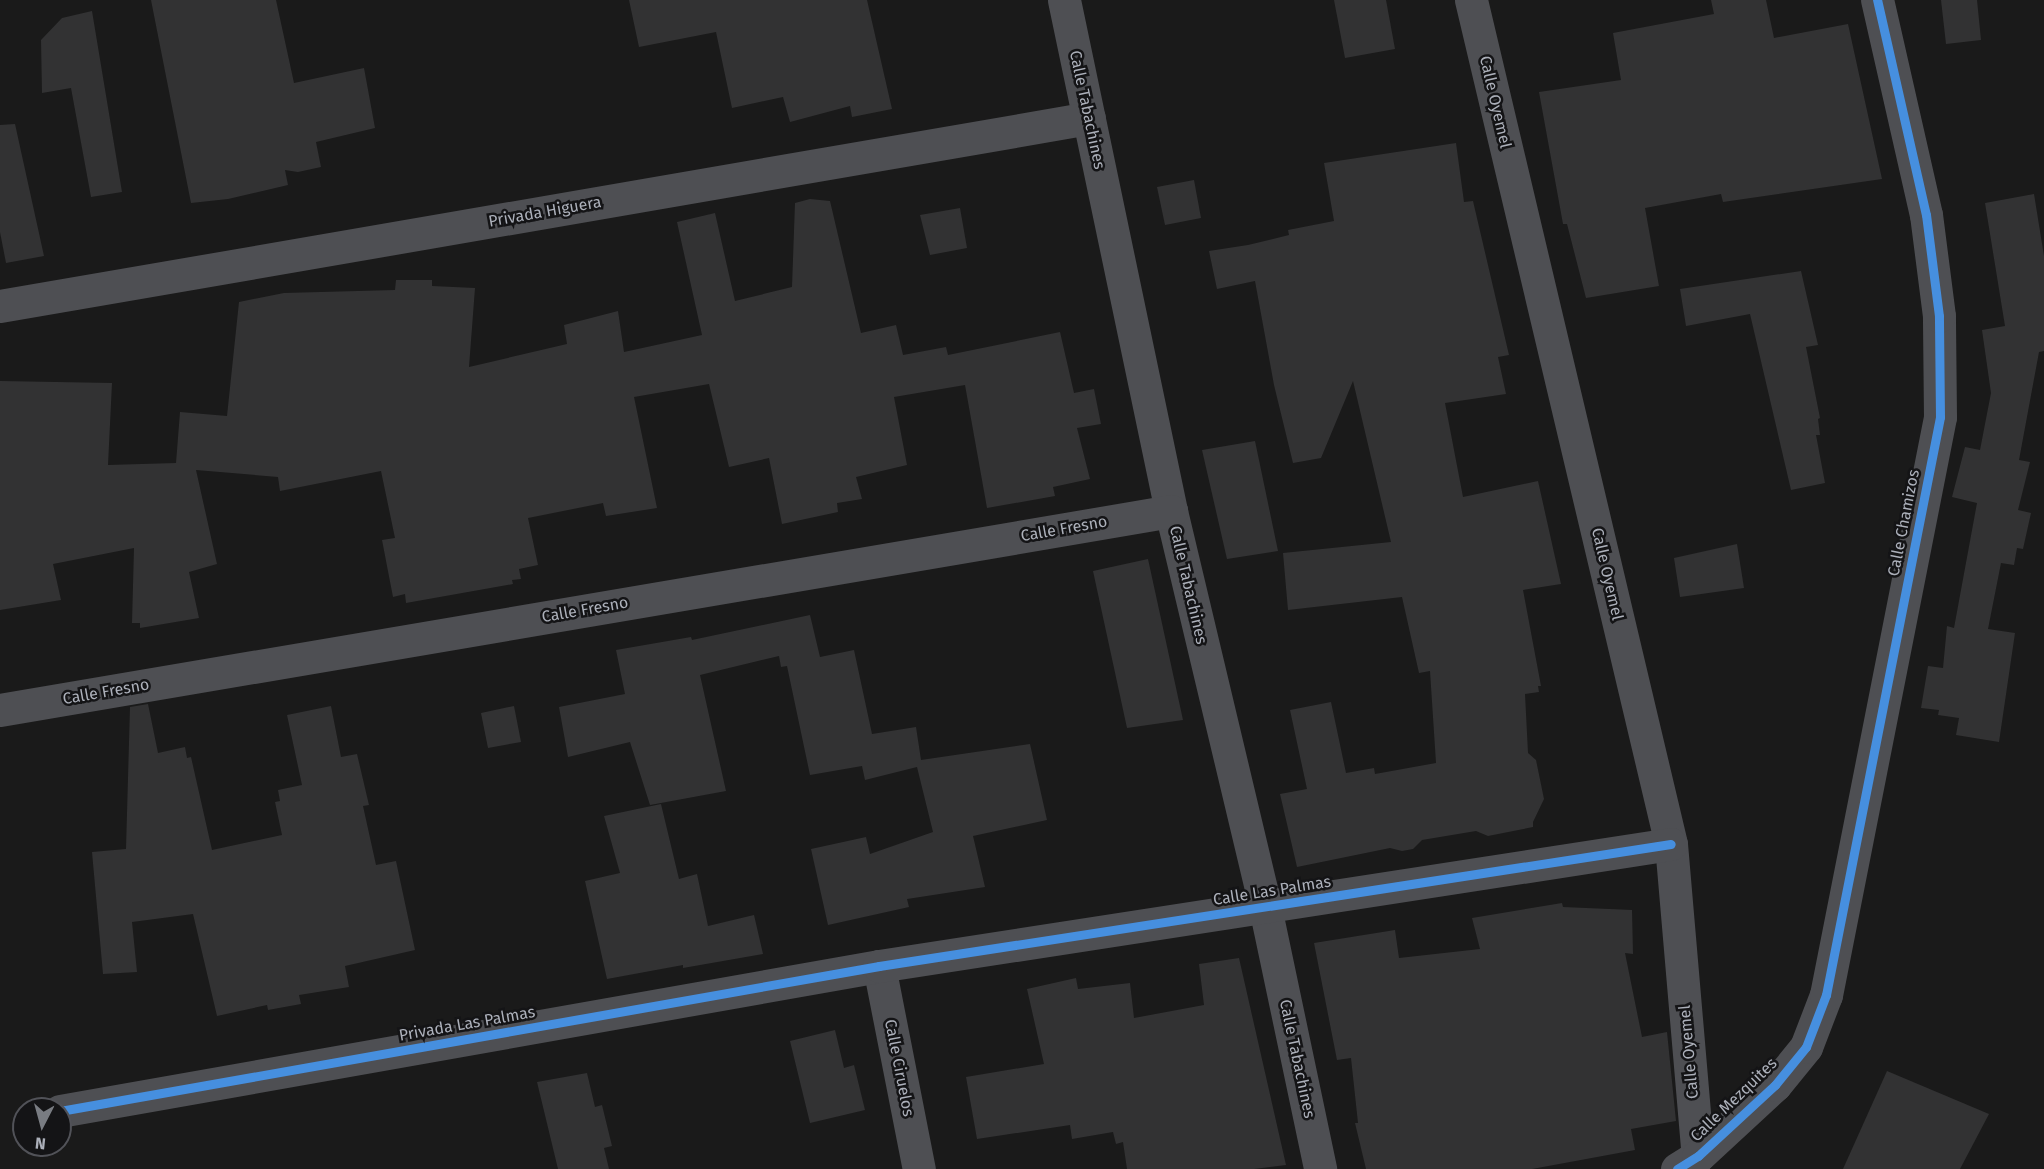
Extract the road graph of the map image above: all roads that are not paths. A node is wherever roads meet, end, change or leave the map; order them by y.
1 (1064, 0) edge
2 (1471, 0) edge
3 (1877, 0) edge
4 (1089, 118) junction
5 (0, 306) edge
6 (1171, 511) junction
7 (0, 710) edge
8 (1671, 844) junction
9 (1265, 907) junction
10 (879, 966) junction
11 (1806, 1047) joint
12 (72, 1109) edge
13 (1687, 1162) edge
14 (919, 1169) edge
15 (1320, 1169) edge

1 - 4 street, Calle Tabachines
2 - 8 street, Calle Oyemel
3 - 11 street, Calle Chamizos
4 - 5 street, Privada Higuera
4 - 6 street, Calle Tabachines
6 - 7 street, Calle Fresno
6 - 9 street, Calle Tabachines
8 - 9 street, Calle Las Palmas
8 - 13 street, Calle Oyemel
9 - 10 street, Calle Las Palmas
9 - 15 street, Calle Tabachines
10 - 12 street, Privada Las Palmas
10 - 14 street, Calle Ciruelos
11 - 13 street, Calle Mezquites

